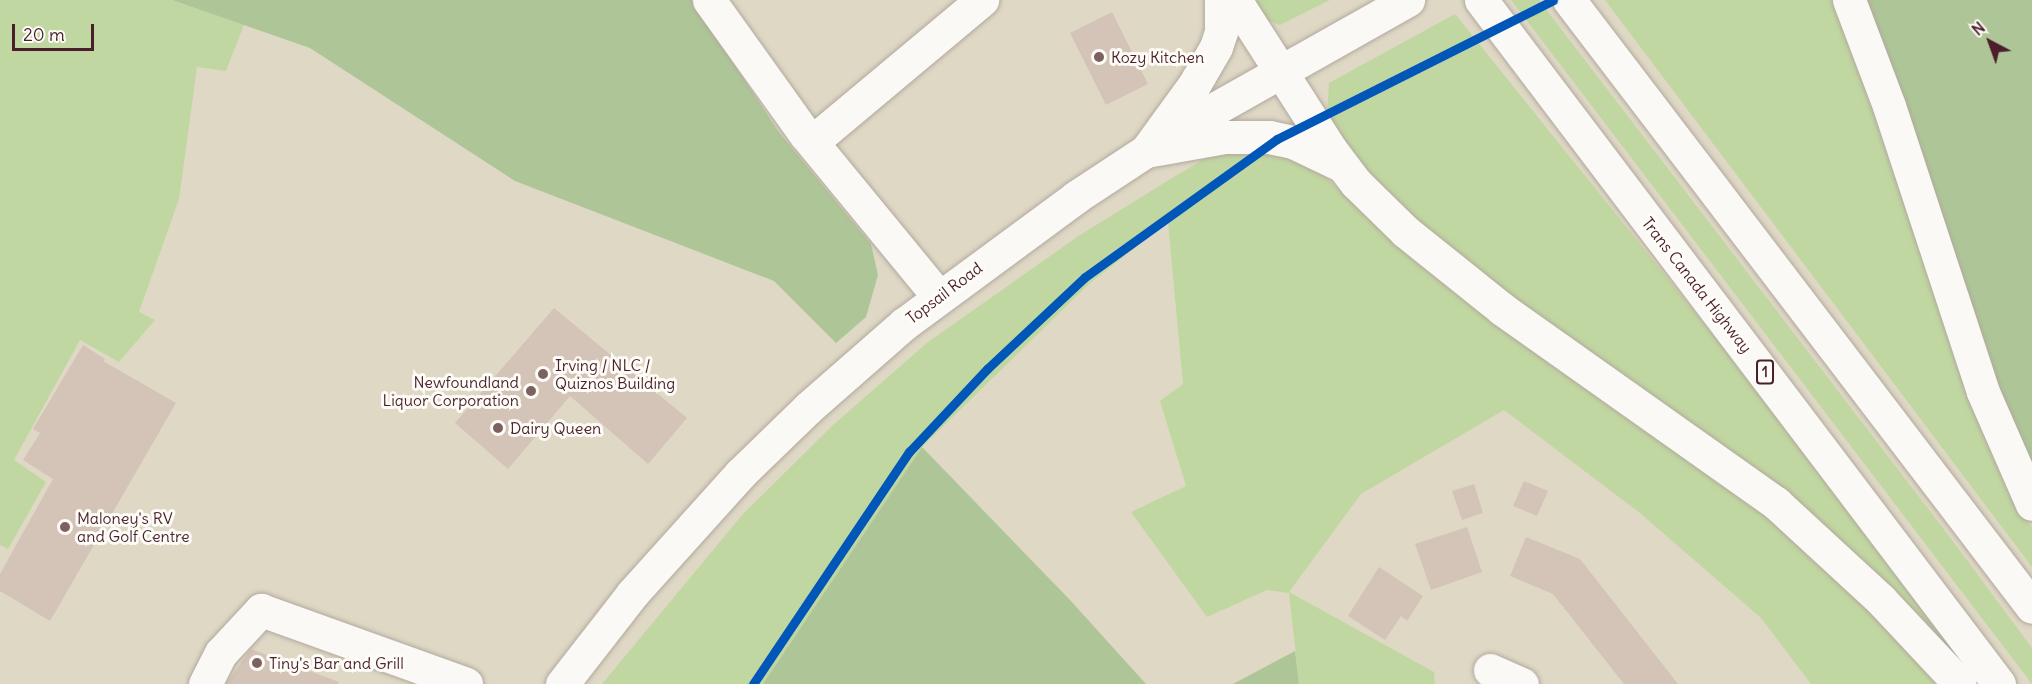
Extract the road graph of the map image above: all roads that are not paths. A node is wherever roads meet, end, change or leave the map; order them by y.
1 (709, 0) edge
2 (982, 0) edge
3 (1221, 0) edge
4 (1235, 0) edge
5 (1408, 0) edge
6 (1481, 0) edge
7 (1569, 0) edge
8 (1849, 0) edge
9 (1281, 69) junction
10 (812, 142) junction
11 (1146, 151) junction
12 (1344, 167) junction
13 (938, 296) junction
14 (2032, 504) edge
15 (2032, 607) edge
16 (1490, 670) dead end
17 (205, 684) edge
18 (466, 684) edge
19 (562, 684) edge
20 (1522, 684) edge
21 (1960, 684) edge
22 (1999, 684) edge

1 - 10 main road
2 - 10 main road
3 - 11 main road
4 - 9 main road
5 - 9 main road, Topsail Road
6 - 22 main road, Trans Canada Highway / 1
7 - 15 main road
8 - 14 main road
9 - 11 main road, Topsail Road
9 - 12 main road
10 - 13 main road
11 - 12 main road
11 - 13 main road, Topsail Road
12 - 21 main road
13 - 19 main road, Topsail Road
16 - 20 main road
17 - 18 main road

